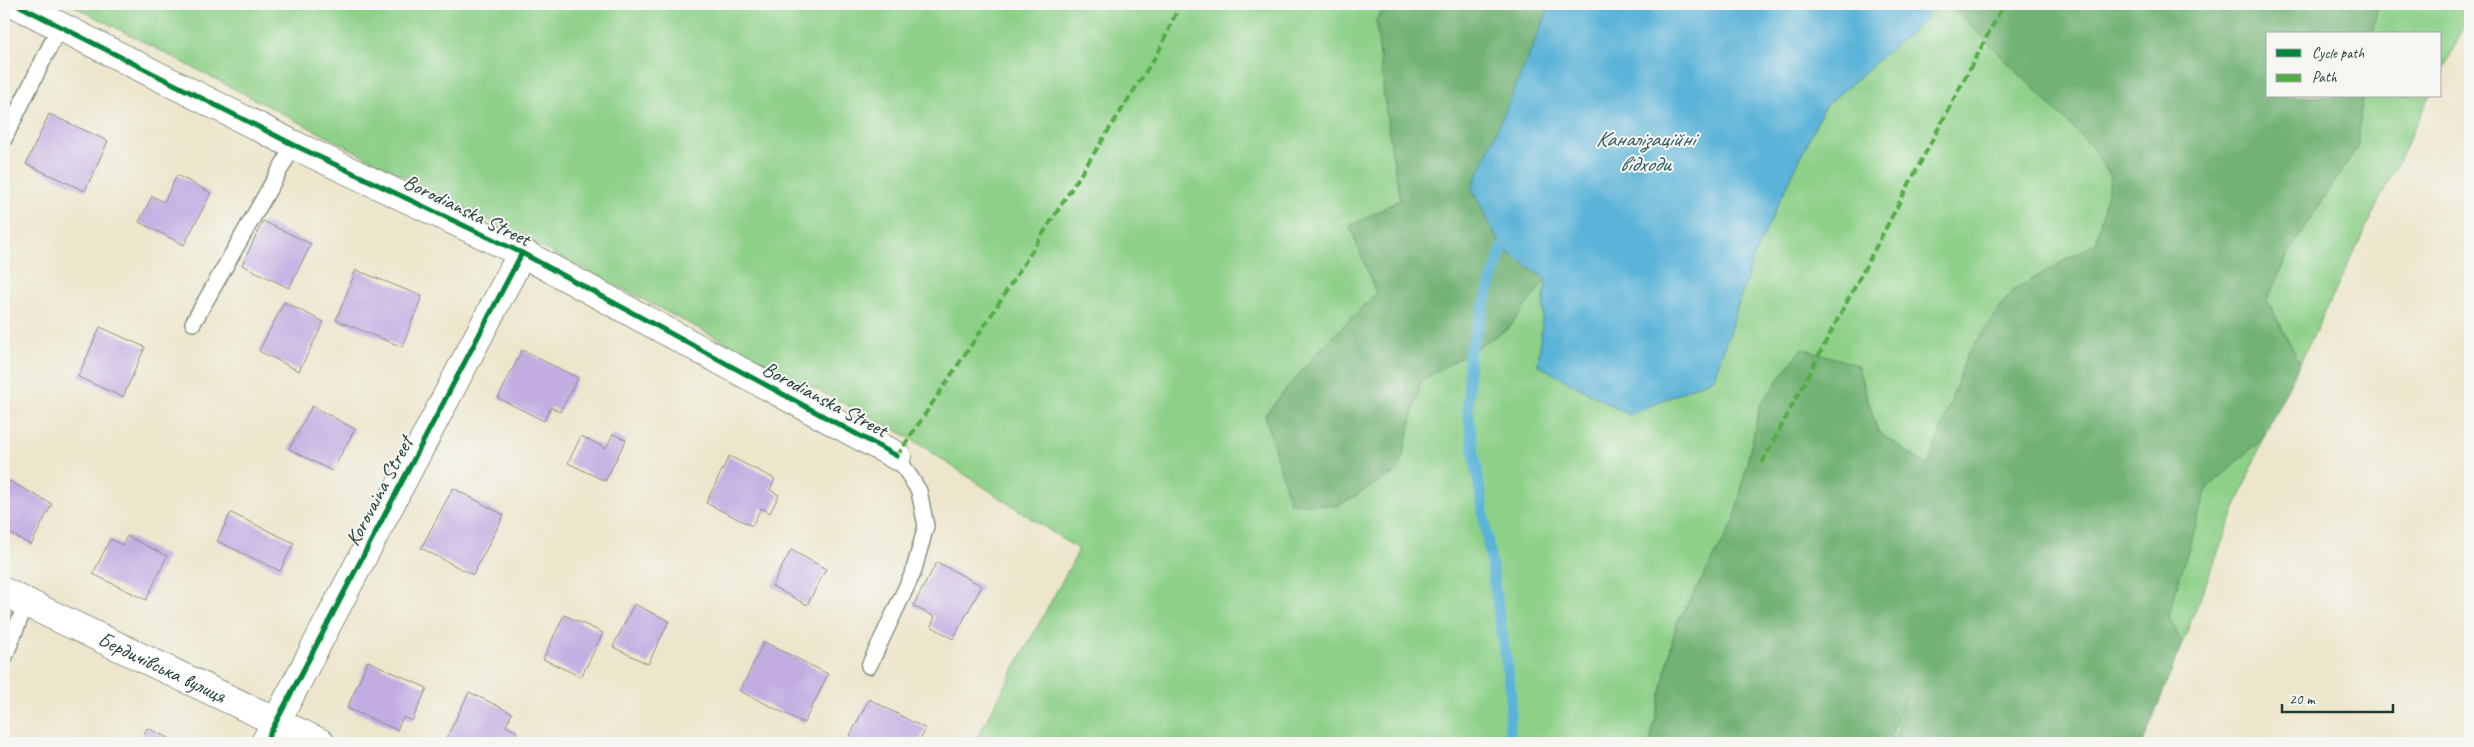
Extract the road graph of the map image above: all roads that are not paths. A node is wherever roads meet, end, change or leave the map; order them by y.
1 (16, 4) edge
2 (60, 26) junction
3 (4, 139) edge
4 (294, 145) junction
5 (522, 254) junction
6 (193, 323) dead end
7 (897, 456) joint
8 (15, 598) edge
9 (4, 659) edge
10 (868, 666) dead end
11 (271, 732) edge
12 (321, 743) edge

1 - 2 street, Borodianska Street
2 - 3 lane
2 - 4 street, Borodianska Street
4 - 5 street, Borodianska Street
4 - 6 lane
5 - 7 street, Borodianska Street
5 - 11 street, Korovaina Street
7 - 10 lane
8 - 9 lane
8 - 11 street, Бердичівська вулиця
11 - 12 street, Бердичівська вулиця

